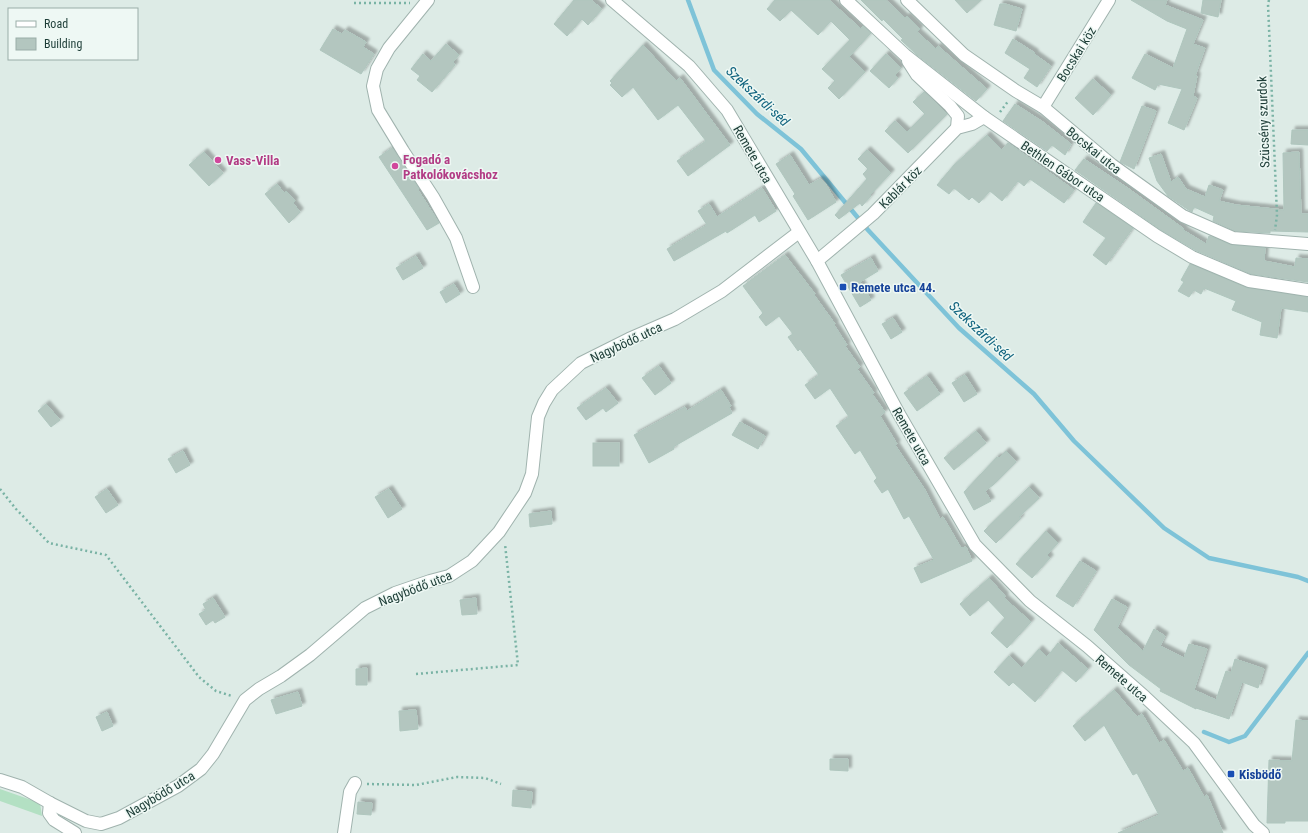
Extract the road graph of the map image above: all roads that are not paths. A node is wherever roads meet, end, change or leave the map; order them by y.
1 (612, 0) edge
2 (846, 0) edge
3 (907, 0) edge
4 (1109, 0) edge
5 (426, 1) edge
6 (905, 55) junction
7 (1043, 108) junction
8 (988, 120) junction
9 (957, 128) junction
10 (799, 232) junction
11 (1308, 244) edge
12 (817, 261) junction
13 (473, 287) dead end
14 (1308, 290) edge
15 (0, 780) edge
16 (355, 783) road end
17 (50, 804) junction
18 (75, 833) edge
19 (344, 833) edge
20 (1263, 833) edge

1 - 10 street, Remete utca
2 - 6 street, Bethlen Gábor utca
3 - 7 street, Bocskai utca
4 - 7 street, Bocskai köz
5 - 13 street
6 - 8 street, Bethlen Gábor utca
6 - 9 street
7 - 11 street, Bocskai utca
8 - 9 street, Kablár köz
8 - 14 street, Bethlen Gábor utca
9 - 12 street, Kablár köz
10 - 12 street, Remete utca
10 - 17 street, Nagybödő utca
12 - 20 street, Remete utca
15 - 17 street, Nagybödő utca
16 - 19 street
17 - 18 street

